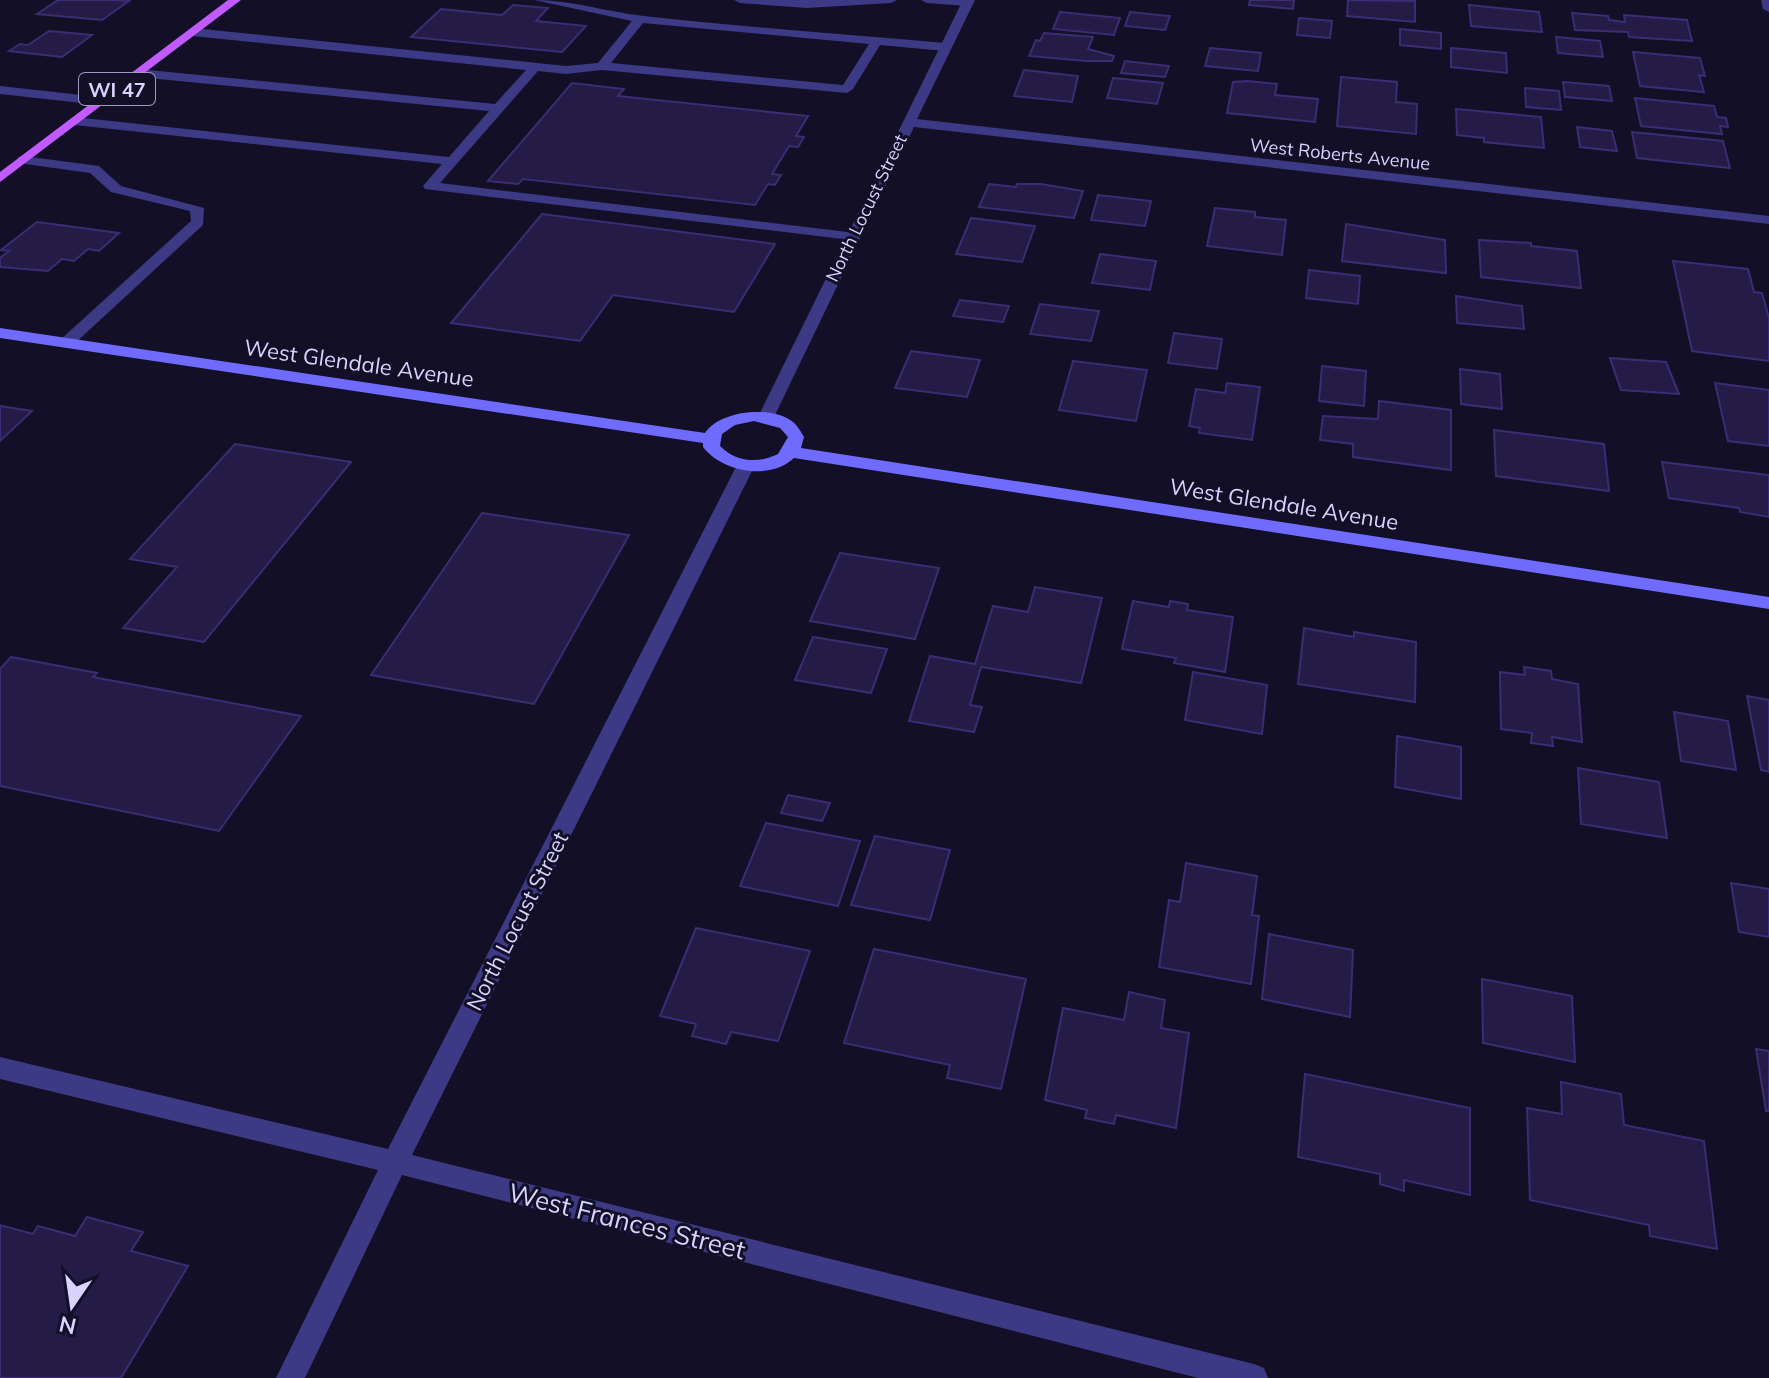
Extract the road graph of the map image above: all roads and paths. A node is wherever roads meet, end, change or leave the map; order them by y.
1 (235, 0) edge
2 (540, 0) edge
3 (740, 0) edge
4 (891, 0) edge
5 (927, 0) edge
6 (1767, 0) edge
7 (968, 1) edge
8 (1769, 9) edge
9 (640, 19) junction
10 (193, 32) junction
11 (877, 40) junction
12 (945, 47) junction
13 (602, 66) junction
14 (535, 67) junction
15 (138, 73) junction
16 (0, 90) edge
17 (100, 101) junction
18 (497, 108) junction
19 (74, 121) junction
20 (907, 122) junction
21 (23, 160) junction
22 (452, 161) junction
23 (0, 178) edge
24 (1769, 220) edge
25 (851, 236) junction
26 (0, 333) edge
27 (66, 343) junction
28 (766, 417) junction
29 (711, 439) junction
30 (791, 452) junction
31 (746, 465) junction
32 (1769, 603) edge
33 (0, 1068) edge
34 (395, 1162) junction
35 (290, 1378) edge
36 (1254, 1378) edge

1 - 10 main road, WI 47
2 - 9 street
3 - 4 street
5 - 7 street
6 - 8 street
7 - 12 street, North Locust Street
9 - 11 street
9 - 13 street
10 - 14 street
10 - 15 main road, WI 47
11 - 12 street
11 - 13 street
12 - 20 street, North Locust Street
13 - 14 street
14 - 18 street
15 - 17 main road, WI 47
15 - 18 street
16 - 17 street
17 - 19 main road, WI 47
18 - 22 street
19 - 21 main road, WI 47
19 - 22 street
20 - 24 street, West Roberts Avenue
20 - 25 street, North Locust Street
21 - 23 main road, WI 47
21 - 27 street
22 - 25 street
25 - 28 street, North Locust Street
26 - 27 street, West Glendale Avenue
27 - 29 street, West Glendale Avenue
28 - 29 street
28 - 30 street
29 - 31 street
30 - 31 street
30 - 32 street, West Glendale Avenue
31 - 34 street, North Locust Street
33 - 34 street, West Frances Street
34 - 35 street, North Locust Street
34 - 36 street, West Frances Street

